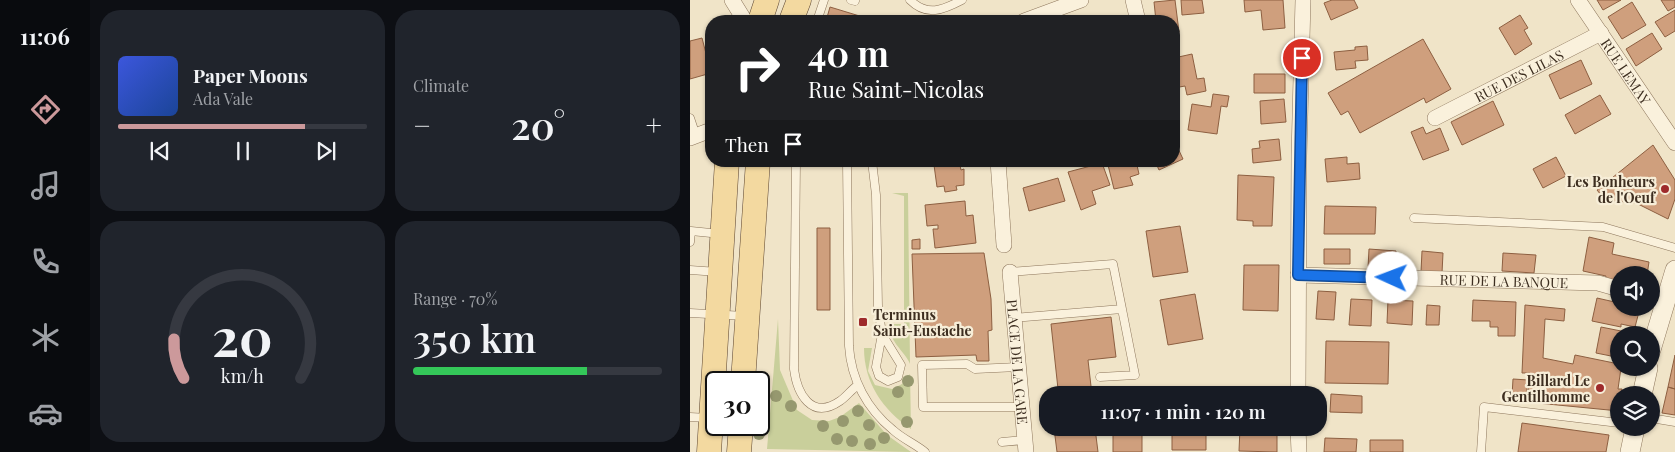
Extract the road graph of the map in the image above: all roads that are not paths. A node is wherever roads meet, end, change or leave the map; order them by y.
1 (732, 0) edge
2 (767, 0) edge
3 (798, 0) edge
4 (824, 0) edge
5 (910, 0) edge
6 (962, 0) edge
7 (1081, 0) edge
8 (1134, 0) edge
9 (1303, 0) edge
10 (1578, 0) edge
11 (741, 15) edge
12 (762, 15) edge
13 (793, 15) edge
14 (819, 15) edge
15 (1040, 15) edge
16 (1137, 15) edge
17 (1601, 33) junction
18 (690, 118) edge
19 (1436, 118) dead end
20 (705, 132) edge
21 (693, 137) edge
22 (1675, 143) edge
23 (726, 167) edge
24 (758, 167) edge
25 (796, 167) edge
26 (847, 167) edge
27 (873, 167) edge
28 (998, 167) edge
29 (1414, 218) dead end
30 (720, 234) junction
31 (690, 242) edge
32 (1004, 245) dead end
33 (1675, 248) edge
34 (690, 270) edge
35 (1675, 270) edge
36 (718, 272) junction
37 (1010, 272) joint
38 (1298, 275) junction
39 (1610, 286) edge
40 (1660, 296) edge
41 (1122, 309) junction
42 (690, 313) edge
43 (716, 313) junction
44 (747, 316) junction
45 (1014, 318) junction
46 (882, 334) junction
47 (1018, 367) junction
48 (744, 371) edge
49 (1100, 377) dead end
50 (858, 386) junction
51 (1298, 386) edge
52 (1022, 407) junction
53 (700, 417) edge
54 (1660, 420) edge
55 (1610, 421) edge
56 (1675, 422) edge
57 (740, 436) edge
58 (1298, 436) edge
59 (1633, 436) edge
60 (1002, 442) dead end
61 (1025, 446) edge
62 (708, 452) edge
63 (739, 452) edge
64 (925, 452) edge
65 (1299, 452) edge
66 (1481, 452) edge
67 (1630, 452) edge

1 - 11 street
2 - 12 main road
3 - 13 main road
4 - 14 lane
5 - 6 lane
7 - 15 street
8 - 16 street
9 - 38 street
10 - 17 street, RUE LEMAY
17 - 19 street, RUE DES LILAS
17 - 22 street, RUE LEMAY
18 - 21 lane
20 - 21 street
23 - 30 main road
24 - 44 main road
25 - 50 lane
26 - 50 lane
27 - 46 lane
28 - 32 street
29 - 33 lane
30 - 31 lane
30 - 36 main road
34 - 36 lane
35 - 40 street
36 - 43 main road
37 - 41 lane
37 - 45 street, PLACE DE LA GARE
38 - 39 street, RUE DE LA BANQUE
38 - 51 street
41 - 45 lane
41 - 49 lane
42 - 43 lane
43 - 44 lane
43 - 53 main road
44 - 48 main road
45 - 47 street, PLACE DE LA GARE
46 - 46 lane
47 - 52 street, PLACE DE LA GARE
47 - 52 lane
50 - 64 lane
52 - 61 street, PLACE DE LA GARE
53 - 62 main road
54 - 56 lane
55 - 66 lane
57 - 63 main road
58 - 65 street
59 - 67 street
60 - 61 lane

